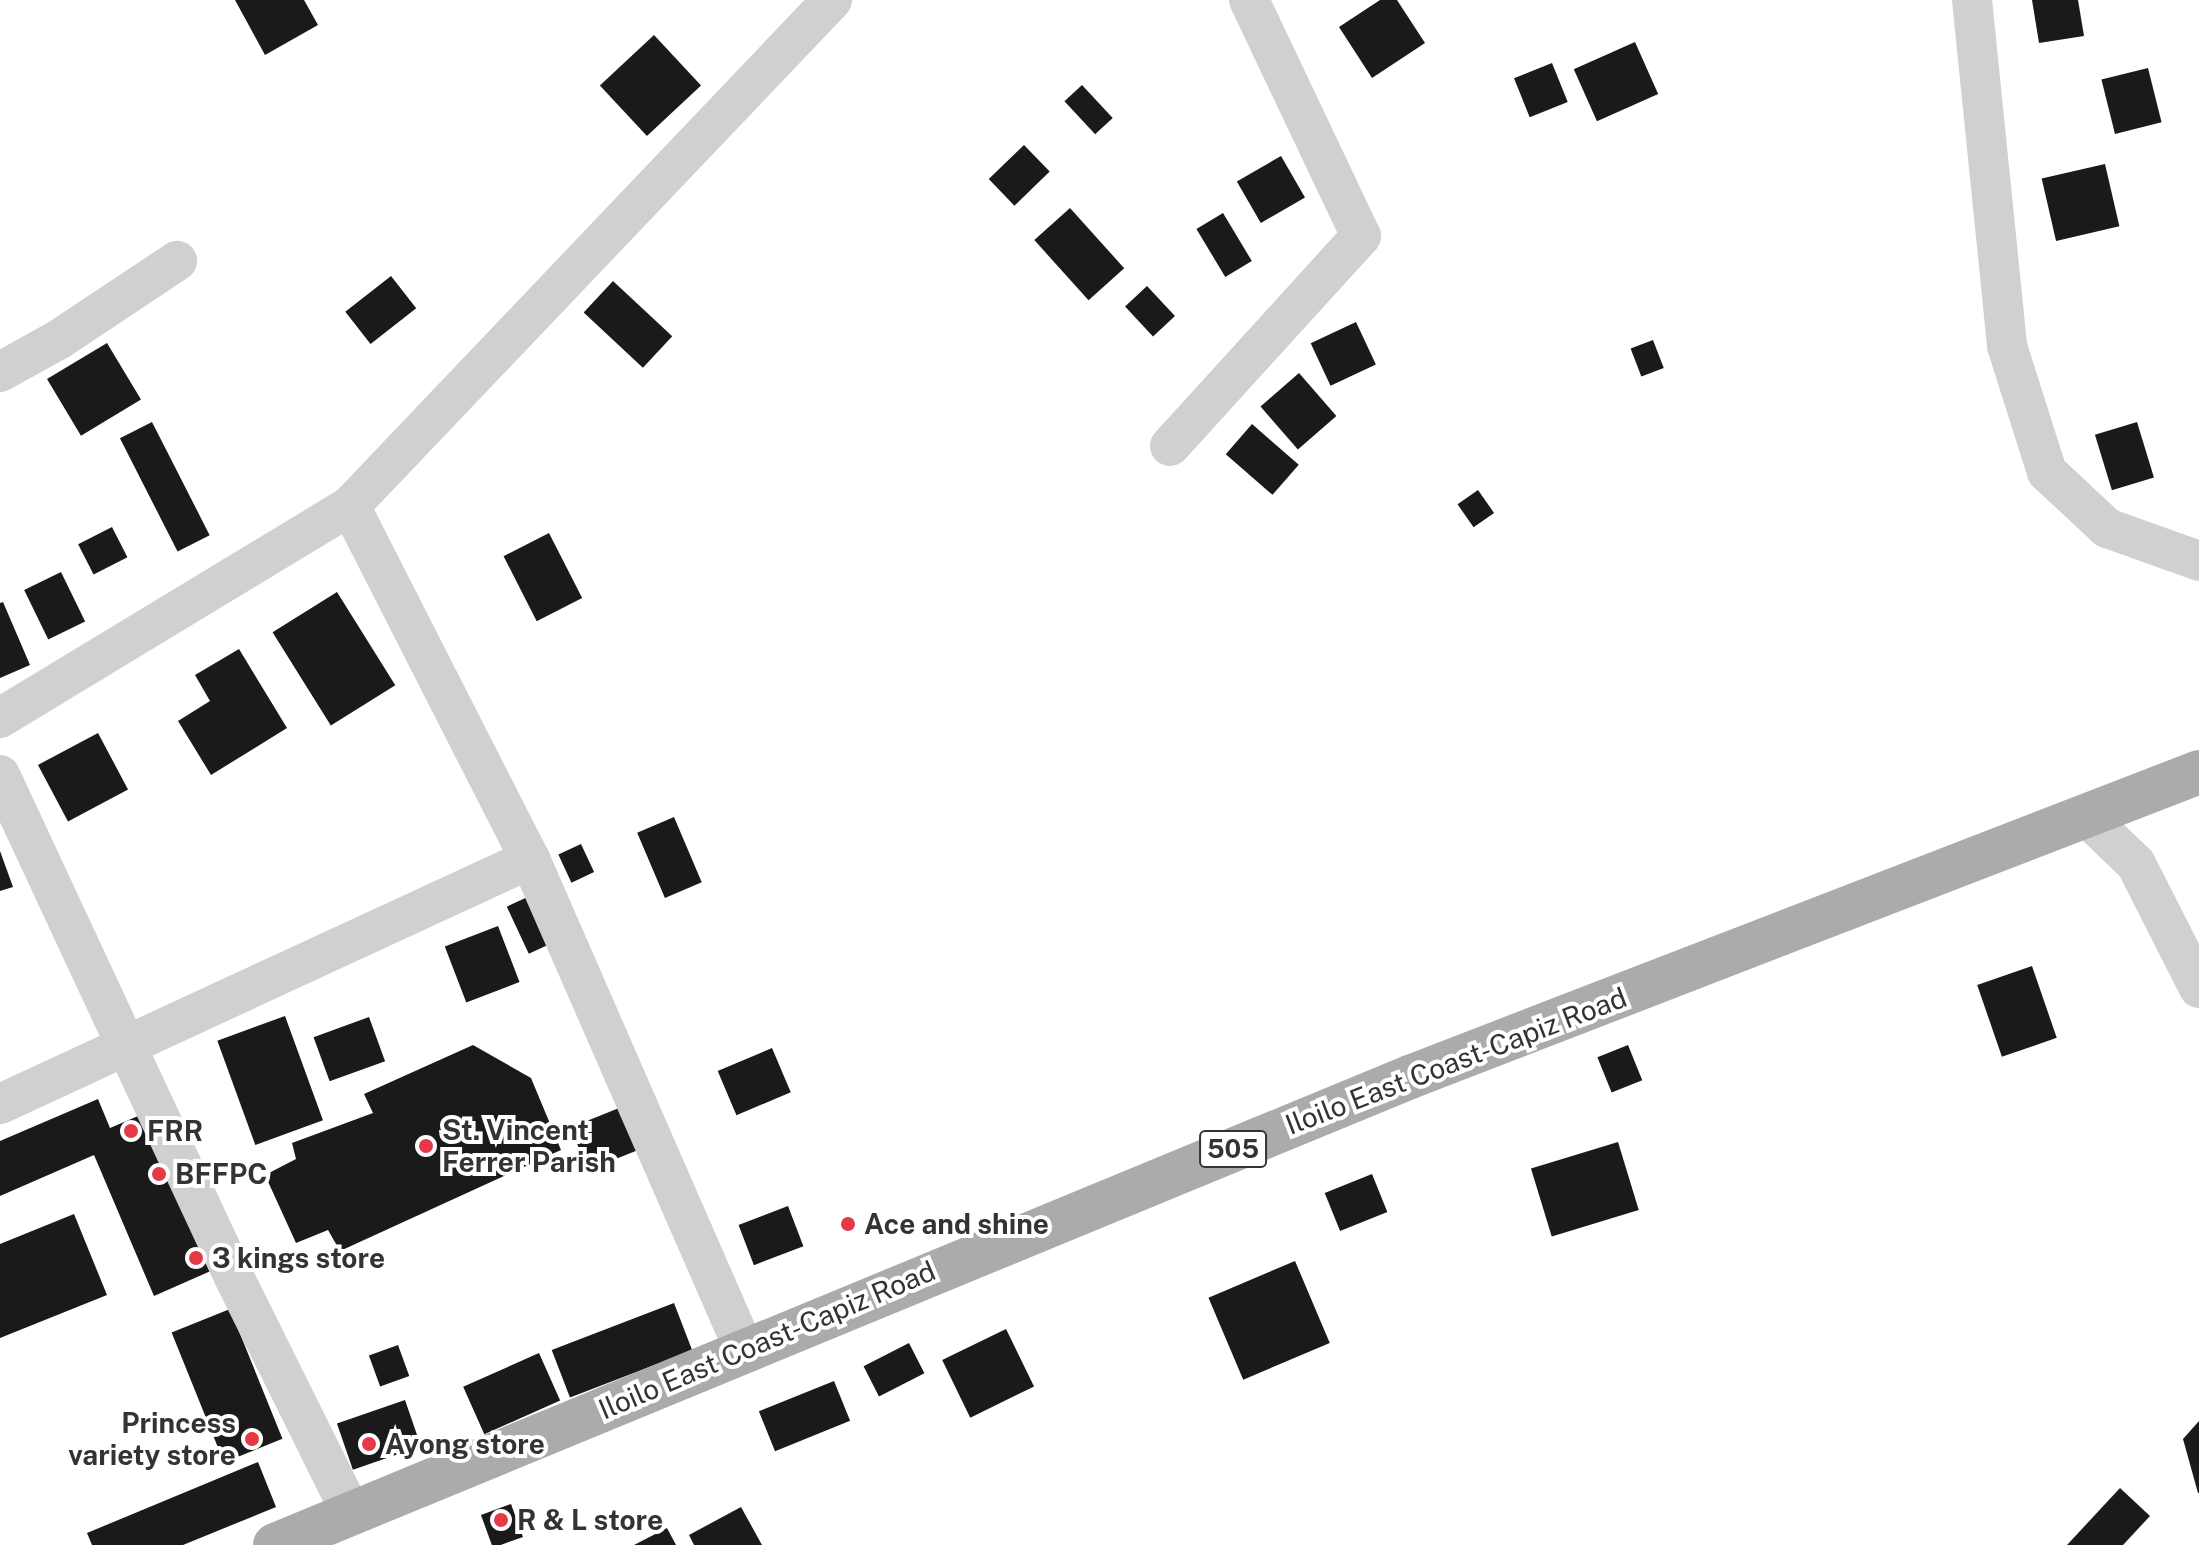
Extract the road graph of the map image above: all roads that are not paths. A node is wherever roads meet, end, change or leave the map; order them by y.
1 (832, 0) edge
2 (1249, 0) edge
3 (1972, 0) edge
4 (177, 261) dead end
5 (0, 372) edge
6 (1170, 446) dead end
7 (350, 506) junction
8 (2199, 561) edge
9 (0, 718) edge
10 (2199, 772) edge
11 (0, 775) edge
12 (2086, 816) junction
13 (530, 859) junction
14 (2199, 988) edge
15 (125, 1045) junction
16 (0, 1104) edge
17 (744, 1349) junction
18 (351, 1513) junction
19 (275, 1545) edge

1 - 7 street
2 - 6 street
3 - 8 street
4 - 5 street
7 - 9 street
7 - 13 street
10 - 12 main road, Iloilo East Coast-Capiz Road / 505
11 - 15 street
12 - 14 street
12 - 17 main road, Iloilo East Coast-Capiz Road / 505
13 - 15 street
13 - 17 street
15 - 16 street
15 - 18 street
17 - 18 main road, Iloilo East Coast-Capiz Road / 505
18 - 19 main road, Iloilo East Coast-Capiz Road / 505

